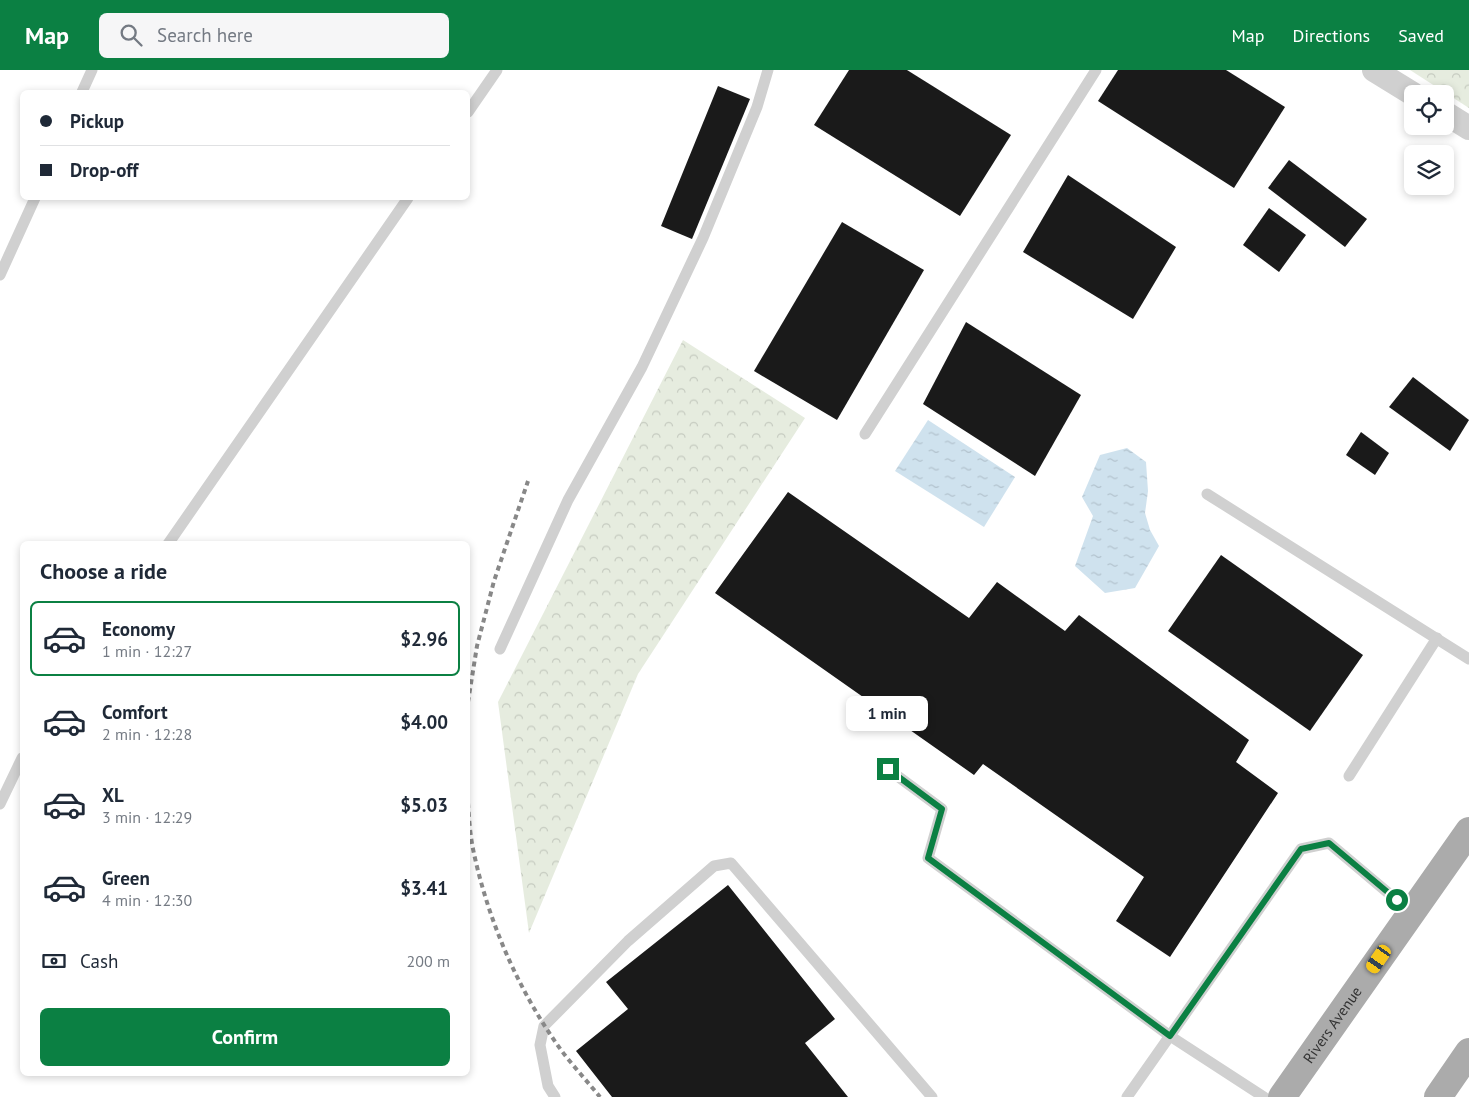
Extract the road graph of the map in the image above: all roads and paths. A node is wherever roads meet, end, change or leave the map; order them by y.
1 (92, 70) edge
2 (497, 70) edge
3 (768, 70) edge
4 (1096, 70) edge
5 (1374, 70) edge
6 (1404, 88) edge
7 (83, 90) edge
8 (470, 109) edge
9 (1454, 119) edge
10 (1469, 128) edge
11 (34, 200) edge
12 (407, 200) edge
13 (0, 275) edge
14 (865, 434) dead end
15 (1207, 494) dead end
16 (170, 541) edge
17 (1437, 638) junction
18 (500, 649) dead end
19 (1469, 658) edge
20 (20, 762) edge
21 (888, 769) dead end
22 (1349, 776) dead end
23 (0, 804) edge
24 (1469, 831) edge
25 (1412, 912) junction
26 (1170, 1036) junction
27 (1469, 1052) edge
28 (555, 1097) edge
29 (932, 1097) edge
30 (1128, 1097) edge
31 (1264, 1097) edge
32 (1282, 1097) edge
33 (1438, 1097) edge

1 - 7 lane
2 - 8 lane
3 - 18 lane
4 - 14 lane
5 - 6 street
9 - 10 street
11 - 13 lane
12 - 16 lane
15 - 17 lane
17 - 19 lane
17 - 22 lane
20 - 23 lane
21 - 26 lane
24 - 25 main road, Rivers Avenue
25 - 26 lane
25 - 32 main road, Rivers Avenue
26 - 30 lane
26 - 31 lane
27 - 33 main road
28 - 29 lane

